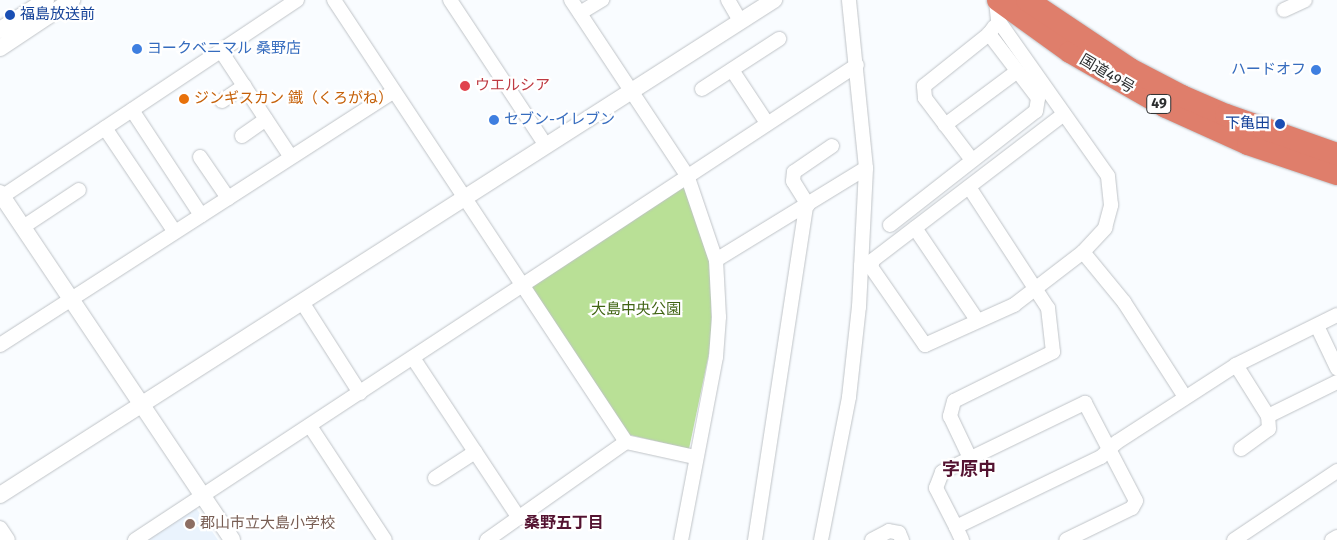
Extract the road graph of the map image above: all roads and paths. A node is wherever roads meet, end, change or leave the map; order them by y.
1 (46, 0) edge
2 (72, 0) edge
3 (298, 0) edge
4 (334, 0) edge
5 (450, 0) edge
6 (571, 0) edge
7 (602, 0) edge
8 (728, 0) edge
9 (774, 0) edge
10 (849, 0) edge
11 (1027, 0) edge
12 (1305, 0) edge
13 (998, 6) edge
14 (1284, 10) dead end
15 (580, 13) junction
16 (740, 21) junction
17 (0, 30) edge
18 (989, 34) junction
19 (779, 40) dead end
20 (0, 48) edge
21 (221, 51) junction
22 (857, 66) junction
23 (732, 70) junction
24 (1016, 72) junction
25 (244, 86) junction
26 (702, 89) dead end
27 (629, 90) junction
28 (393, 92) junction
29 (222, 101) dead end
30 (132, 110) junction
31 (1064, 114) junction
32 (266, 120) junction
33 (767, 124) junction
34 (945, 125) junction
35 (105, 128) junction
36 (242, 136) dead end
37 (545, 144) junction
38 (832, 146) dead end
39 (1337, 154) edge
40 (200, 157) dead end
41 (291, 157) junction
42 (972, 160) junction
43 (866, 168) junction
44 (1337, 174) edge
45 (687, 176) junction
46 (969, 186) junction
47 (79, 190) dead end
48 (1, 196) edge
49 (228, 198) junction
50 (464, 198) junction
51 (807, 206) junction
52 (201, 215) junction
53 (890, 225) dead end
54 (23, 227) junction
55 (915, 228) junction
56 (175, 232) junction
57 (1082, 252) junction
58 (716, 260) junction
59 (866, 266) junction
60 (522, 287) junction
61 (1035, 290) junction
62 (72, 298) junction
63 (302, 302) junction
64 (1337, 315) edge
65 (977, 320) junction
66 (1317, 326) junction
67 (0, 345) edge
68 (413, 358) junction
69 (1236, 365) junction
70 (1337, 368) edge
71 (1337, 382) edge
72 (360, 392) junction
73 (1185, 397) junction
74 (140, 405) junction
75 (1268, 416) junction
76 (310, 426) junction
77 (626, 442) junction
78 (1110, 448) junction
79 (1241, 449) dead end
80 (475, 452) junction
81 (695, 457) junction
82 (970, 458) junction
83 (1337, 471) edge
84 (435, 478) dead end
85 (0, 495) edge
86 (202, 496) junction
87 (519, 518) junction
88 (956, 527) junction
89 (0, 528) edge
90 (1092, 534) edge
91 (1337, 537) edge
92 (8, 540) edge
93 (136, 540) edge
94 (232, 540) edge
95 (385, 540) edge
96 (487, 540) edge
97 (681, 540) edge
98 (755, 540) edge
99 (820, 540) edge
100 (872, 540) edge
101 (902, 540) edge
102 (962, 540) edge
103 (1066, 540) edge
104 (1234, 540) edge
105 (1332, 540) edge

1 - 17 street
2 - 20 street
3 - 21 street
4 - 28 street
5 - 37 street
6 - 15 street
7 - 15 street
8 - 16 street
9 - 16 street
10 - 22 street
11 - 39 highway, 国道49号 / 49
12 - 14 street
13 - 18 street
13 - 31 street
13 - 44 highway, 国道49号 / 49
15 - 27 street
16 - 27 street
18 - 24 street
18 - 34 street
19 - 23 street
21 - 25 street
21 - 30 street
22 - 33 street
22 - 43 street
23 - 26 street
23 - 33 street
24 - 34 street
24 - 42 street
25 - 29 street
25 - 32 street
27 - 37 street
27 - 45 street
28 - 41 street
28 - 50 street
30 - 35 street
30 - 52 street
31 - 46 street
31 - 57 street
32 - 36 street
32 - 41 street
33 - 45 street
34 - 42 street
35 - 48 street
35 - 56 street
37 - 50 street
38 - 51 street
40 - 49 street
41 - 49 street
42 - 53 street
43 - 51 street
43 - 59 street
45 - 58 street
45 - 60 street
46 - 55 street
46 - 61 street
47 - 54 street
48 - 54 street
49 - 52 street
50 - 60 street
50 - 63 street
51 - 58 street
51 - 98 street
52 - 56 street
54 - 62 street
55 - 59 street
55 - 65 street
56 - 62 street
57 - 61 street
57 - 73 street
58 - 81 street
59 - 65 street
59 - 99 street
60 - 68 street
60 - 77 street
61 - 65 street
61 - 82 street
62 - 67 street
62 - 74 street
63 - 72 street
63 - 74 street
64 - 66 street
66 - 69 street
66 - 70 street
68 - 72 street
68 - 80 street
69 - 73 street
69 - 75 street
71 - 75 street
72 - 76 street
73 - 78 street
74 - 85 street
74 - 86 street
75 - 79 street
76 - 86 street
76 - 95 street
77 - 81 street
77 - 87 street
78 - 82 street
78 - 88 street
78 - 90 street
80 - 84 street
80 - 87 street
81 - 97 street
82 - 88 street
83 - 104 street
86 - 93 street
86 - 94 street
87 - 96 street
88 - 102 street
89 - 92 street
90 - 103 street
91 - 105 street
100 - 101 street

